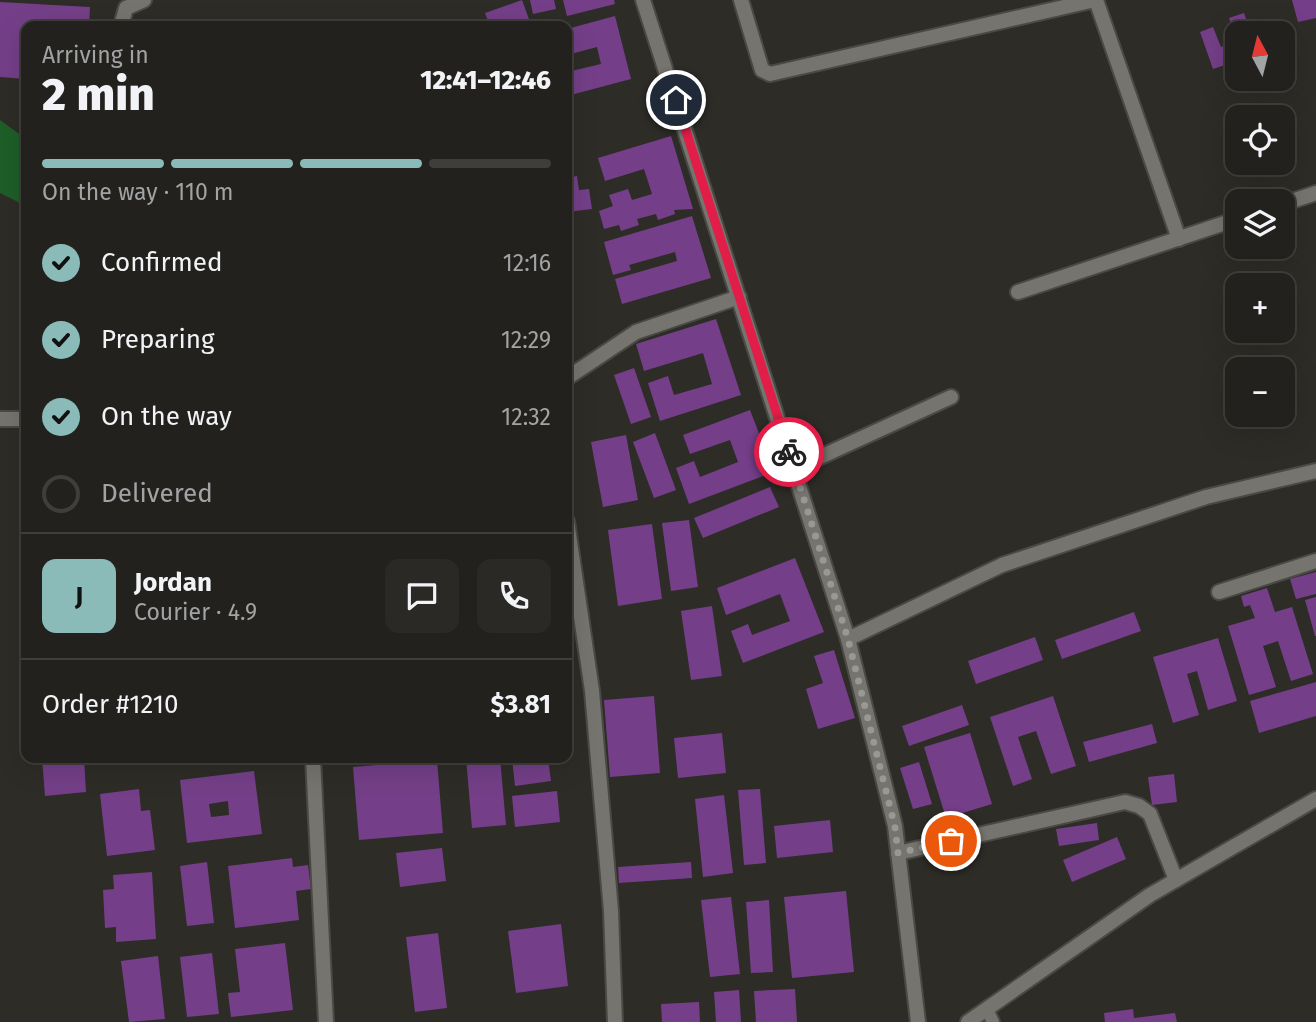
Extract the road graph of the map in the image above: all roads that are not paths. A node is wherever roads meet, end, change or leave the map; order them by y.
1 (144, 0) edge
2 (741, 0) edge
3 (1095, 0) edge
4 (648, 1) edge
5 (122, 21) edge
6 (1316, 193) edge
7 (1295, 200) edge
8 (1225, 223) edge
9 (1179, 239) junction
10 (1018, 292) dead end
11 (739, 297) junction
12 (572, 375) edge
13 (951, 397) dead end
14 (0, 419) edge
15 (21, 419) edge
16 (794, 469) junction
17 (1316, 471) edge
18 (572, 555) edge
19 (1316, 561) edge
20 (1219, 592) dead end
21 (848, 639) junction
22 (313, 763) edge
23 (1316, 799) edge
24 (898, 853) junction
25 (1176, 880) junction
26 (990, 1016) edge
27 (326, 1022) edge
28 (615, 1022) edge
29 (918, 1022) edge
30 (968, 1022) edge

1 - 5 street
2 - 3 street
3 - 9 street
4 - 11 street
6 - 7 street
8 - 9 street
9 - 10 street
11 - 12 street
11 - 16 street
13 - 16 street
14 - 15 street
16 - 21 street
17 - 21 street
18 - 28 street
19 - 20 street
21 - 24 street
22 - 27 street
23 - 25 street
24 - 25 street
24 - 29 street
25 - 26 street
26 - 30 street

